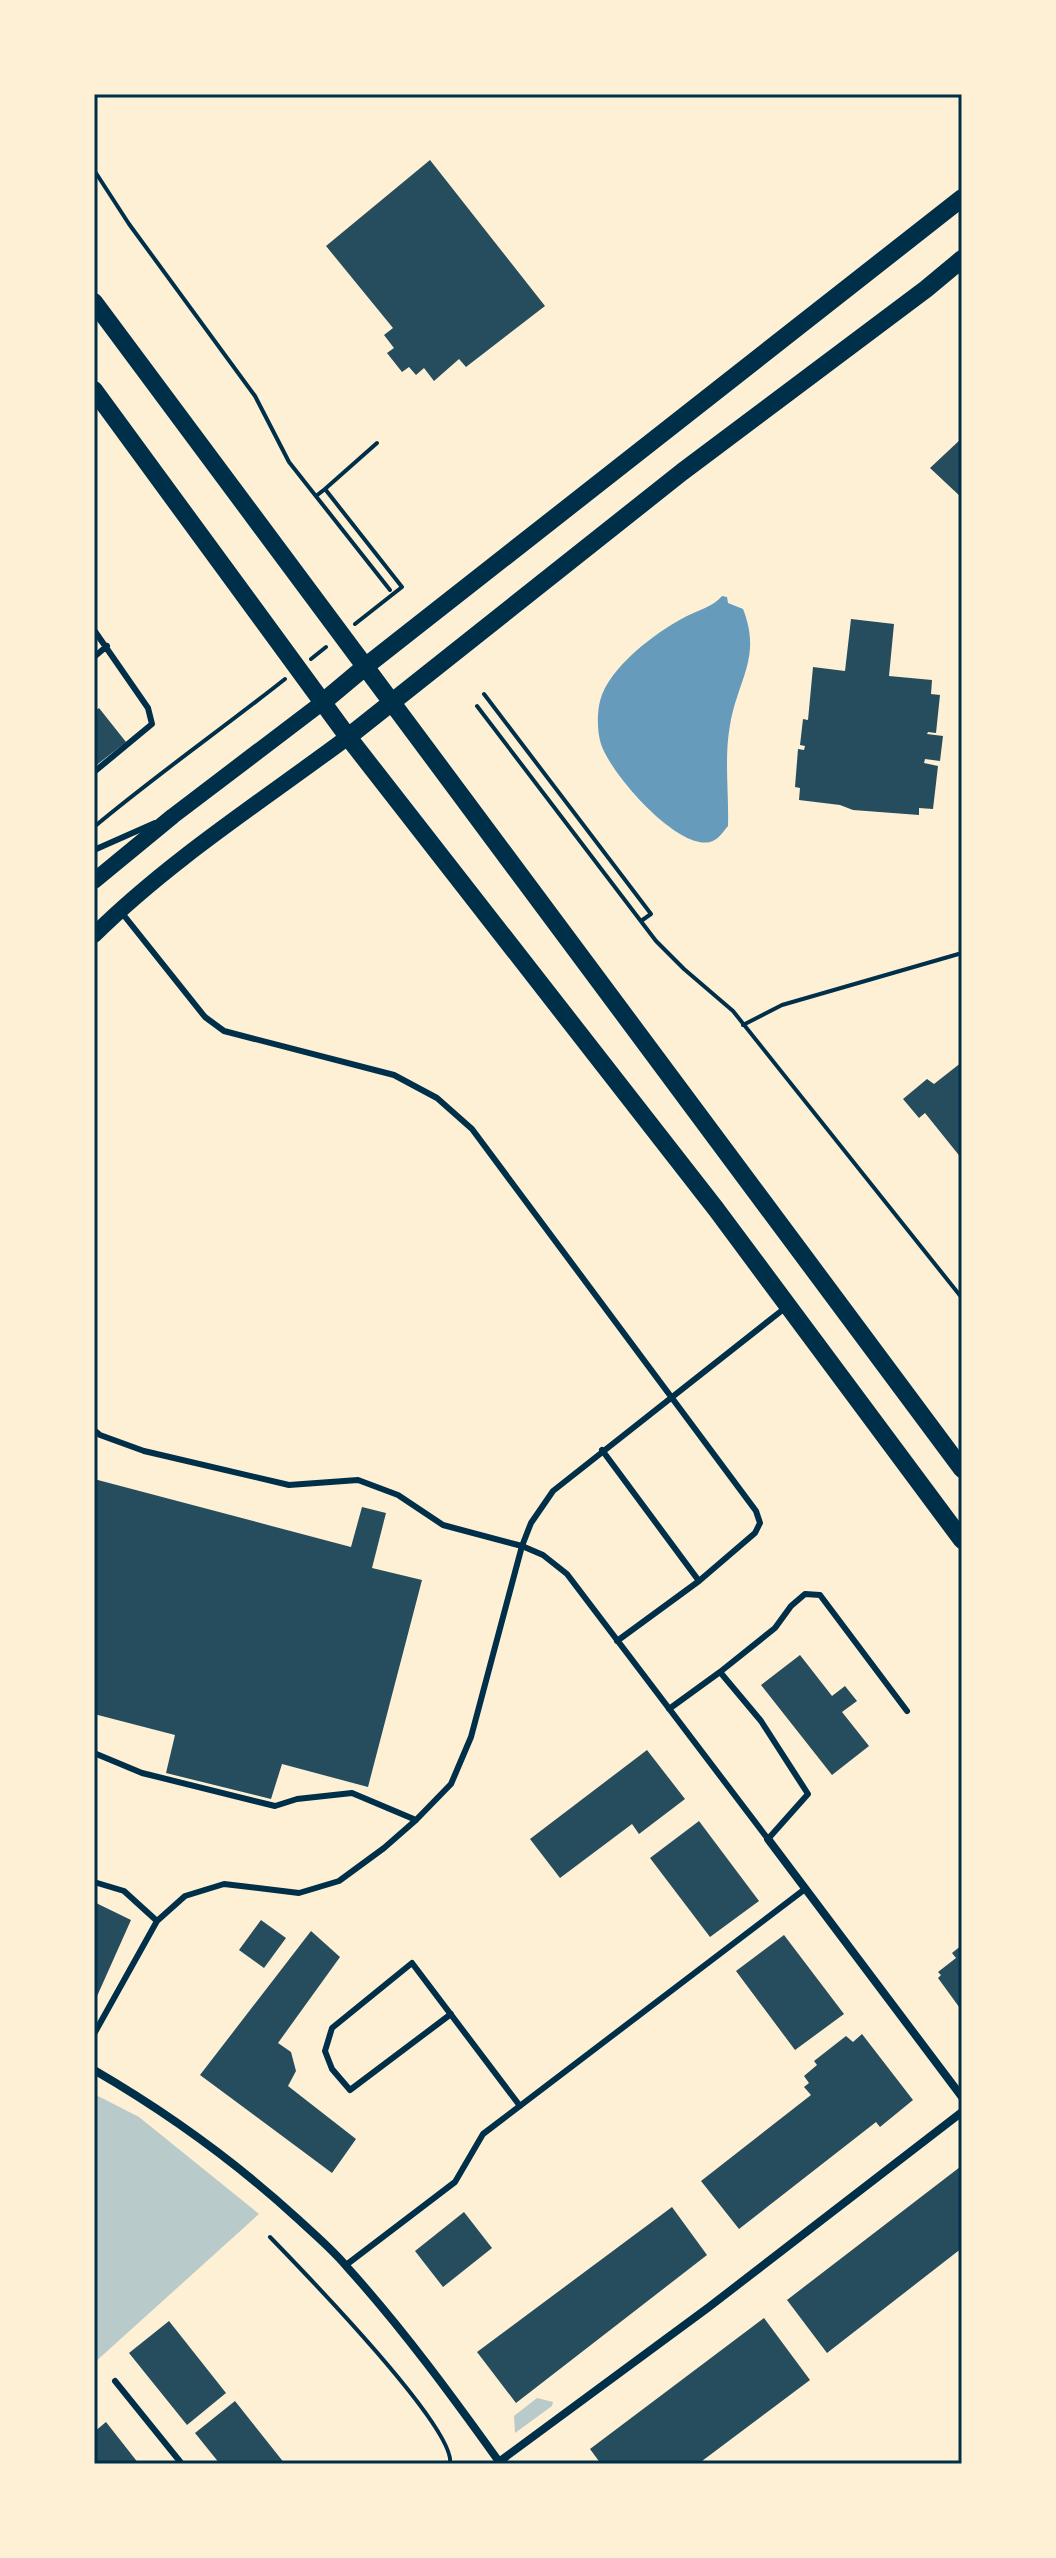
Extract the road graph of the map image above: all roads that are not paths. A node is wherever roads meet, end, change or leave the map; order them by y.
1 (962, 198) edge
2 (962, 259) edge
3 (94, 302) edge
4 (94, 390) edge
5 (94, 630) edge
6 (107, 646) junction
7 (94, 657) edge
8 (366, 666) junction
9 (323, 702) junction
10 (392, 703) junction
11 (348, 737) junction
12 (94, 772) edge
13 (173, 816) junction
14 (94, 850) edge
15 (94, 881) edge
16 (120, 911) junction
17 (94, 935) edge
18 (788, 1306) junction
19 (672, 1396) junction
20 (94, 1430) edge
21 (602, 1450) junction
22 (962, 1469) edge
23 (962, 1540) edge
24 (522, 1546) junction
25 (699, 1581) junction
26 (617, 1641) junction
27 (720, 1672) junction
28 (669, 1709) junction
29 (907, 1711) dead end
30 (94, 1753) edge
31 (416, 1820) junction
32 (768, 1839) junction
33 (94, 1882) edge
34 (805, 1889) junction
35 (157, 1921) junction
36 (451, 2014) junction
37 (94, 2034) edge
38 (94, 2070) edge
39 (962, 2097) edge
40 (520, 2106) junction
41 (962, 2112) edge
42 (346, 2265) junction
43 (115, 2381) dead end
44 (499, 2463) edge
45 (182, 2464) edge

1 - 8 main road
2 - 10 main road
3 - 8 main road
4 - 9 main road
5 - 6 lane
6 - 7 lane
6 - 12 lane
8 - 9 main road
8 - 10 main road
9 - 11 main road
9 - 13 main road
10 - 11 main road
10 - 22 main road
11 - 16 main road
11 - 18 main road
13 - 14 lane
13 - 15 main road
16 - 17 main road
16 - 19 lane
18 - 19 lane
18 - 23 main road
19 - 21 lane
19 - 25 lane
20 - 24 lane
21 - 24 lane
21 - 25 lane
24 - 26 lane
24 - 31 lane
25 - 26 lane
26 - 28 lane
27 - 28 lane
27 - 29 lane
27 - 32 lane
28 - 32 lane
30 - 31 lane
31 - 35 lane
32 - 34 street
33 - 35 lane
34 - 39 street
34 - 40 lane
35 - 37 lane
36 - 36 lane
36 - 40 lane
38 - 42 street
40 - 42 lane
41 - 44 street
42 - 44 street
43 - 45 lane

